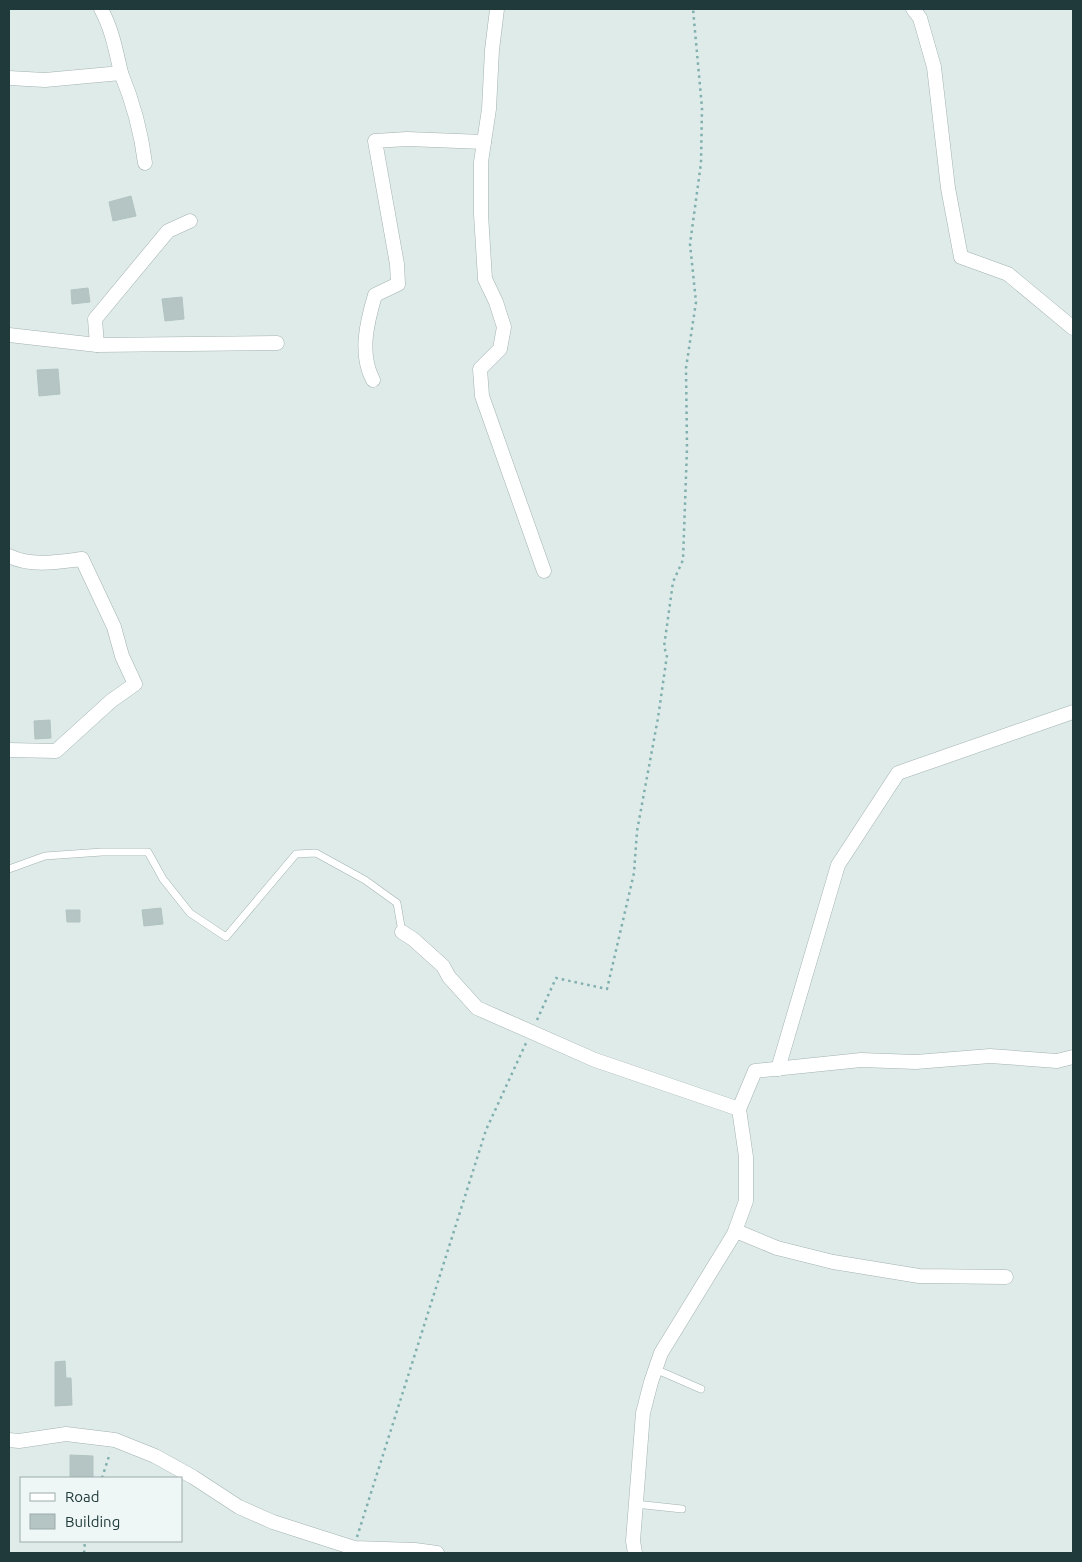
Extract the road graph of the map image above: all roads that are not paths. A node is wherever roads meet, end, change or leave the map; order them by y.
1 (101, 9) edge
2 (497, 9) edge
3 (913, 9) edge
4 (122, 73) junction
5 (9, 78) edge
6 (484, 142) junction
7 (145, 163) dead end
8 (190, 221) dead end
9 (1073, 328) edge
10 (9, 335) edge
11 (277, 342) dead end
12 (97, 345) junction
13 (373, 380) dead end
14 (9, 556) edge
15 (544, 571) dead end
16 (1073, 712) edge
17 (9, 750) edge
18 (9, 869) edge
19 (402, 932) joint
20 (1073, 1057) edge
21 (778, 1069) junction
22 (739, 1109) junction
23 (736, 1231) junction
24 (1006, 1277) dead end
25 (655, 1369) junction
26 (701, 1389) dead end
27 (9, 1440) edge
28 (635, 1504) junction
29 (682, 1509) dead end
30 (398, 1551) edge
31 (437, 1553) edge
32 (635, 1553) edge

1 - 4 street
2 - 6 street
3 - 9 street
4 - 5 street
4 - 7 street
6 - 13 street
6 - 15 street
8 - 12 street
10 - 12 street
11 - 12 street
14 - 17 street
16 - 21 street
18 - 19 lane
19 - 22 street
20 - 21 street
21 - 22 street
22 - 23 street
23 - 24 street
23 - 25 street
25 - 26 lane
25 - 28 street
27 - 30 street
28 - 29 lane
28 - 32 street
30 - 31 street

